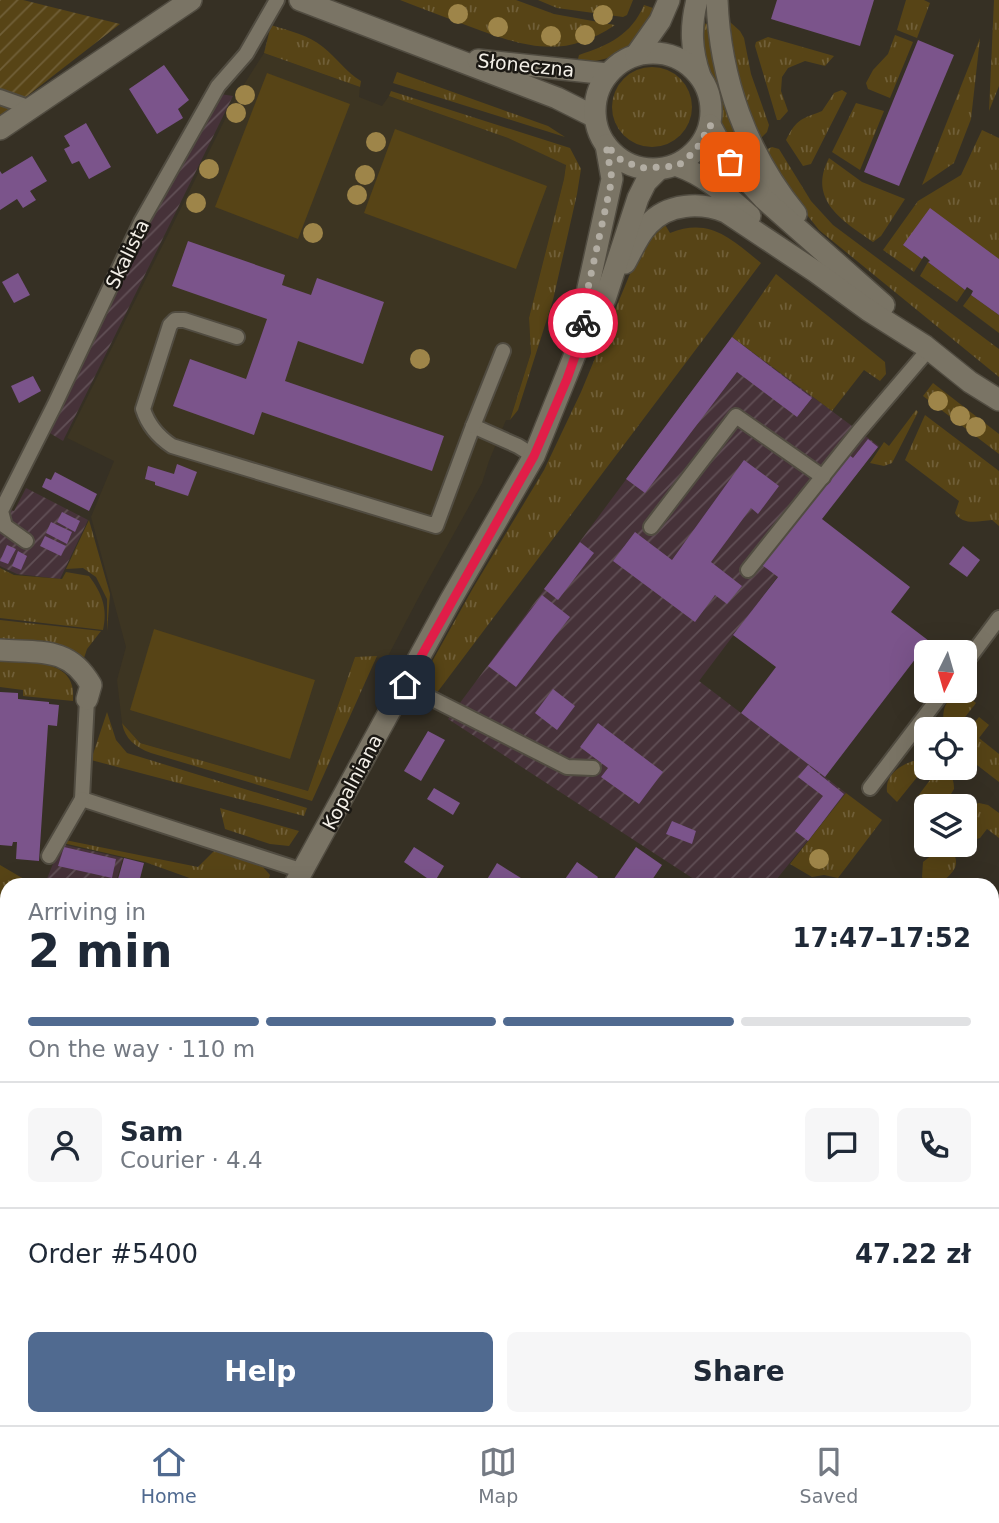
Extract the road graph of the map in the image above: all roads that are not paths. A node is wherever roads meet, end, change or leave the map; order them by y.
1 (191, 0) edge
2 (300, 0) edge
3 (669, 0) edge
4 (697, 0) edge
5 (717, 0) edge
6 (275, 4) edge
7 (636, 55) junction
8 (444, 56) junction
9 (608, 74) junction
10 (700, 76) junction
11 (0, 97) edge
12 (31, 108) junction
13 (595, 117) junction
14 (710, 125) junction
15 (0, 129) edge
16 (606, 145) junction
17 (668, 167) junction
18 (839, 268) junction
19 (816, 272) junction
20 (605, 299) junction
21 (237, 337) dead end
22 (580, 342) junction
23 (927, 348) junction
24 (503, 351) dead end
25 (970, 382) junction
26 (999, 400) edge
27 (999, 415) edge
28 (473, 426) junction
29 (534, 456) junction
30 (823, 477) junction
31 (1, 511) edge
32 (652, 527) dead end
33 (26, 541) dead end
34 (748, 570) dead end
35 (999, 618) edge
36 (977, 648) edge
37 (0, 650) edge
38 (405, 685) junction
39 (87, 699) joint
40 (934, 704) edge
41 (593, 768) dead end
42 (870, 788) dead end
43 (82, 799) junction
44 (49, 856) dead end
45 (298, 878) edge

1 - 12 street
2 - 8 street, Słoneczna
3 - 7 street
4 - 10 street
5 - 18 street
6 - 31 lane, Skalista
7 - 9 street
7 - 10 street
8 - 9 street, Słoneczna
8 - 13 street, Słoneczna
9 - 13 street
10 - 14 street
11 - 12 lane
12 - 15 street
13 - 16 street
14 - 17 street
14 - 18 street
16 - 17 street
16 - 22 street, Kopalniana
17 - 19 street
17 - 20 street, Kopalniana
18 - 23 street
19 - 20 street
19 - 23 street
20 - 22 street, Kopalniana
21 - 28 lane
22 - 29 street, Kopalniana
23 - 25 street
23 - 30 lane
24 - 28 lane
25 - 26 street
25 - 27 street
28 - 29 lane
29 - 38 street, Kopalniana
30 - 32 lane
30 - 34 lane
31 - 33 lane
35 - 36 lane
37 - 39 street
38 - 41 lane
38 - 45 street, Kopalniana
39 - 43 lane
40 - 42 lane
43 - 44 lane
43 - 45 lane

